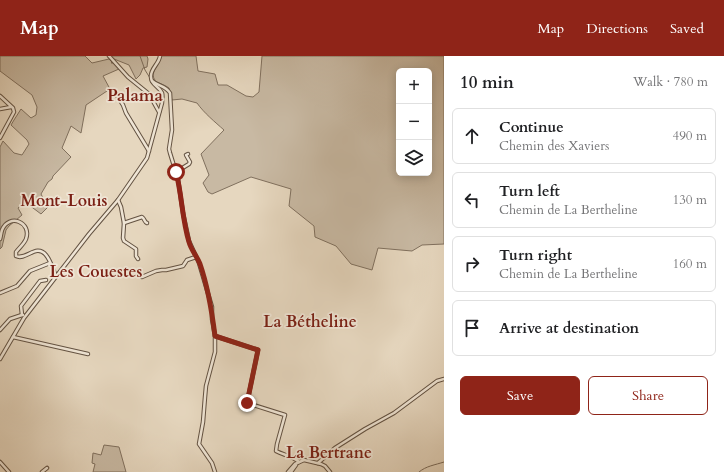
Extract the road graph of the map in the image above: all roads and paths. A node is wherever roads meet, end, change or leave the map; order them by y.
1 (109, 56) edge
2 (160, 56) edge
3 (152, 81) junction
4 (116, 94) dead end
5 (0, 96) edge
6 (11, 107) junction
7 (0, 109) edge
8 (160, 113) junction
9 (0, 138) edge
10 (150, 151) junction
11 (188, 154) dead end
12 (176, 172) junction
13 (118, 200) junction
14 (124, 223) junction
15 (147, 223) dead end
16 (0, 239) edge
17 (196, 257) junction
18 (138, 259) dead end
19 (50, 263) junction
20 (56, 276) junction
21 (142, 277) dead end
22 (46, 280) dead end
23 (0, 293) edge
24 (24, 316) junction
25 (0, 330) edge
26 (215, 336) junction
27 (13, 337) junction
28 (88, 354) dead end
29 (0, 359) edge
30 (444, 379) edge
31 (0, 462) edge
32 (298, 463) junction
33 (318, 463) junction
34 (47, 468) dead end
35 (9, 472) edge
36 (42, 472) edge
37 (215, 472) edge
38 (289, 472) edge
39 (330, 472) edge

1 - 8 street
2 - 3 street
3 - 8 street
3 - 12 street
4 - 10 street
5 - 6 street
6 - 7 street
6 - 9 street
8 - 10 street
10 - 13 street
11 - 12 street
12 - 17 street
13 - 14 street
13 - 20 street
14 - 15 street
14 - 18 street
16 - 19 street
17 - 21 street
17 - 26 street
19 - 20 street
19 - 23 street
20 - 24 street
22 - 24 street
24 - 25 street
24 - 27 street
26 - 32 street
26 - 37 street
27 - 28 street
27 - 29 street
30 - 33 street
31 - 35 street
32 - 33 street
32 - 38 street
33 - 39 street
34 - 36 street

